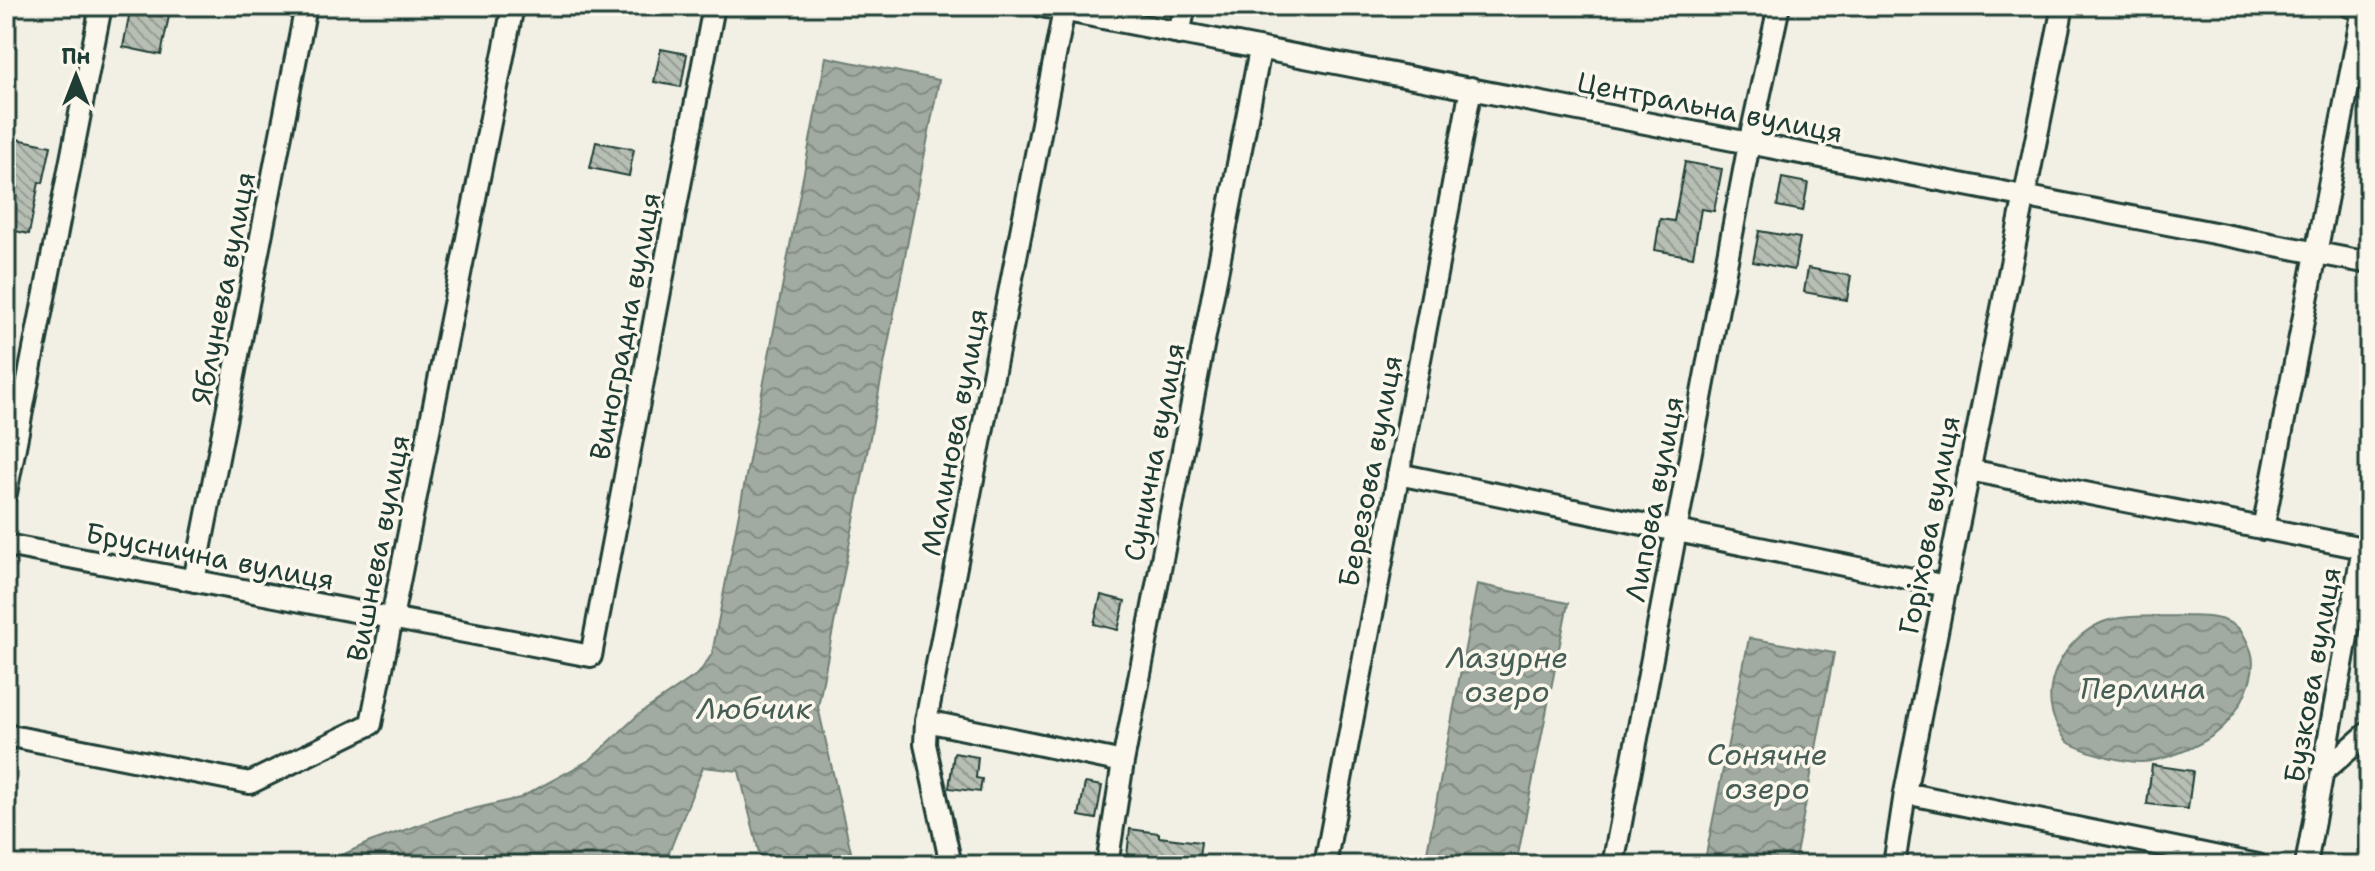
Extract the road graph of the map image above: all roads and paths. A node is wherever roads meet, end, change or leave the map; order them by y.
1 (101, 6) edge
2 (306, 6) edge
3 (513, 6) edge
4 (714, 6) edge
5 (1041, 6) edge
6 (1185, 6) edge
7 (1779, 6) edge
8 (2063, 6) edge
9 (2350, 6) edge
10 (1064, 10) junction
11 (1179, 34) junction
12 (1260, 50) junction
13 (1471, 88) junction
14 (1749, 144) junction
15 (2023, 197) junction
16 (2316, 253) junction
17 (2369, 263) edge
18 (1969, 470) junction
19 (1398, 474) junction
20 (6, 493) edge
21 (2263, 529) junction
22 (1676, 532) junction
23 (6, 545) edge
24 (194, 581) junction
25 (1946, 586) junction
26 (392, 619) junction
27 (591, 656) joint
28 (926, 721) junction
29 (2369, 732) edge
30 (6, 735) edge
31 (1123, 762) junction
32 (2324, 771) junction
33 (1905, 793) junction
34 (951, 865) edge
35 (1107, 865) edge
36 (1325, 865) edge
37 (1613, 865) edge
38 (1894, 865) edge
39 (2258, 865) edge
40 (2306, 865) edge

1 - 20 street
2 - 24 street, Яблунева вулиця
3 - 26 street, Вишнева вулиця
4 - 27 street, Виноградна вулиця
5 - 10 street, Центральна вулиця
6 - 11 street
7 - 14 street, Липова вулиця
8 - 15 street, Горіхова вулиця
9 - 16 street
10 - 11 street, Центральна вулиця
10 - 28 street, Малинова вулиця
11 - 12 street, Центральна вулиця
12 - 13 street, Центральна вулиця
12 - 31 street, Сунична вулиця
13 - 14 street, Центральна вулиця
13 - 19 street, Березова вулиця
14 - 15 street, Центральна вулиця
14 - 22 street, Липова вулиця
15 - 16 street, Центральна вулиця
15 - 18 street, Горіхова вулиця
16 - 17 street, Центральна вулиця
16 - 21 street
18 - 21 street, Бузкова вулиця
18 - 25 street, Горіхова вулиця
19 - 22 street
19 - 36 street, Березова вулиця
21 - 32 street, Бузкова вулиця
22 - 25 street
22 - 37 street, Липова вулиця
23 - 24 street, Бруснична вулиця
24 - 26 street, Бруснична вулиця
25 - 33 street, Горіхова вулиця
26 - 27 street, Бруснична вулиця
26 - 30 street, Вишнева вулиця
28 - 31 street
28 - 34 street, Малинова вулиця
29 - 32 street
31 - 35 street, Сунична вулиця
32 - 40 street, Бузкова вулиця
33 - 38 street, Горіхова вулиця
33 - 39 street

